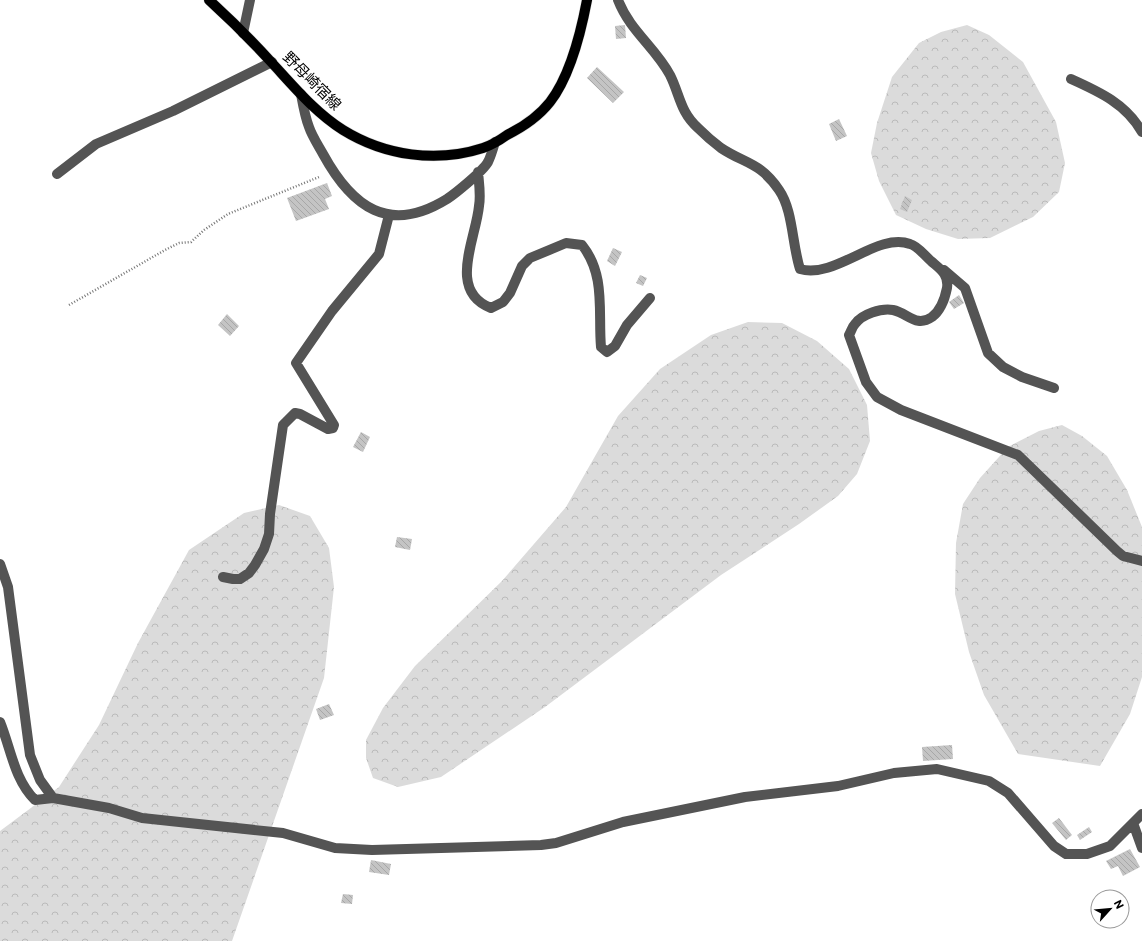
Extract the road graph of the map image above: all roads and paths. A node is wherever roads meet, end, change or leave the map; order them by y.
1 (209, 0) edge
2 (250, 0) edge
3 (586, 0) edge
4 (618, 0) edge
5 (243, 33) junction
6 (272, 62) junction
7 (1071, 79) dead end
8 (300, 94) junction
9 (1142, 132) edge
10 (495, 142) junction
11 (333, 171) junction
12 (478, 172) junction
13 (57, 174) dead end
14 (389, 215) junction
15 (944, 270) junction
16 (650, 298) dead end
17 (69, 305) dead end
18 (1054, 388) dead end
19 (1142, 561) edge
20 (0, 564) edge
21 (224, 577) dead end
22 (0, 722) edge
23 (53, 798) junction
24 (1142, 814) edge
25 (1133, 823) junction
26 (1142, 848) edge

1 - 5 main road, 野母崎宿線
2 - 5 street
3 - 10 main road, 野母崎宿線
4 - 15 street
5 - 6 main road, 野母崎宿線
6 - 8 main road, 野母崎宿線
6 - 13 street
7 - 9 street
8 - 10 main road, 野母崎宿線
8 - 11 street
10 - 12 street
11 - 14 street
11 - 17 path
12 - 14 street
12 - 16 street
14 - 21 street
15 - 18 street
15 - 19 street
20 - 23 street
22 - 23 street
23 - 25 street
24 - 25 street
25 - 26 street

